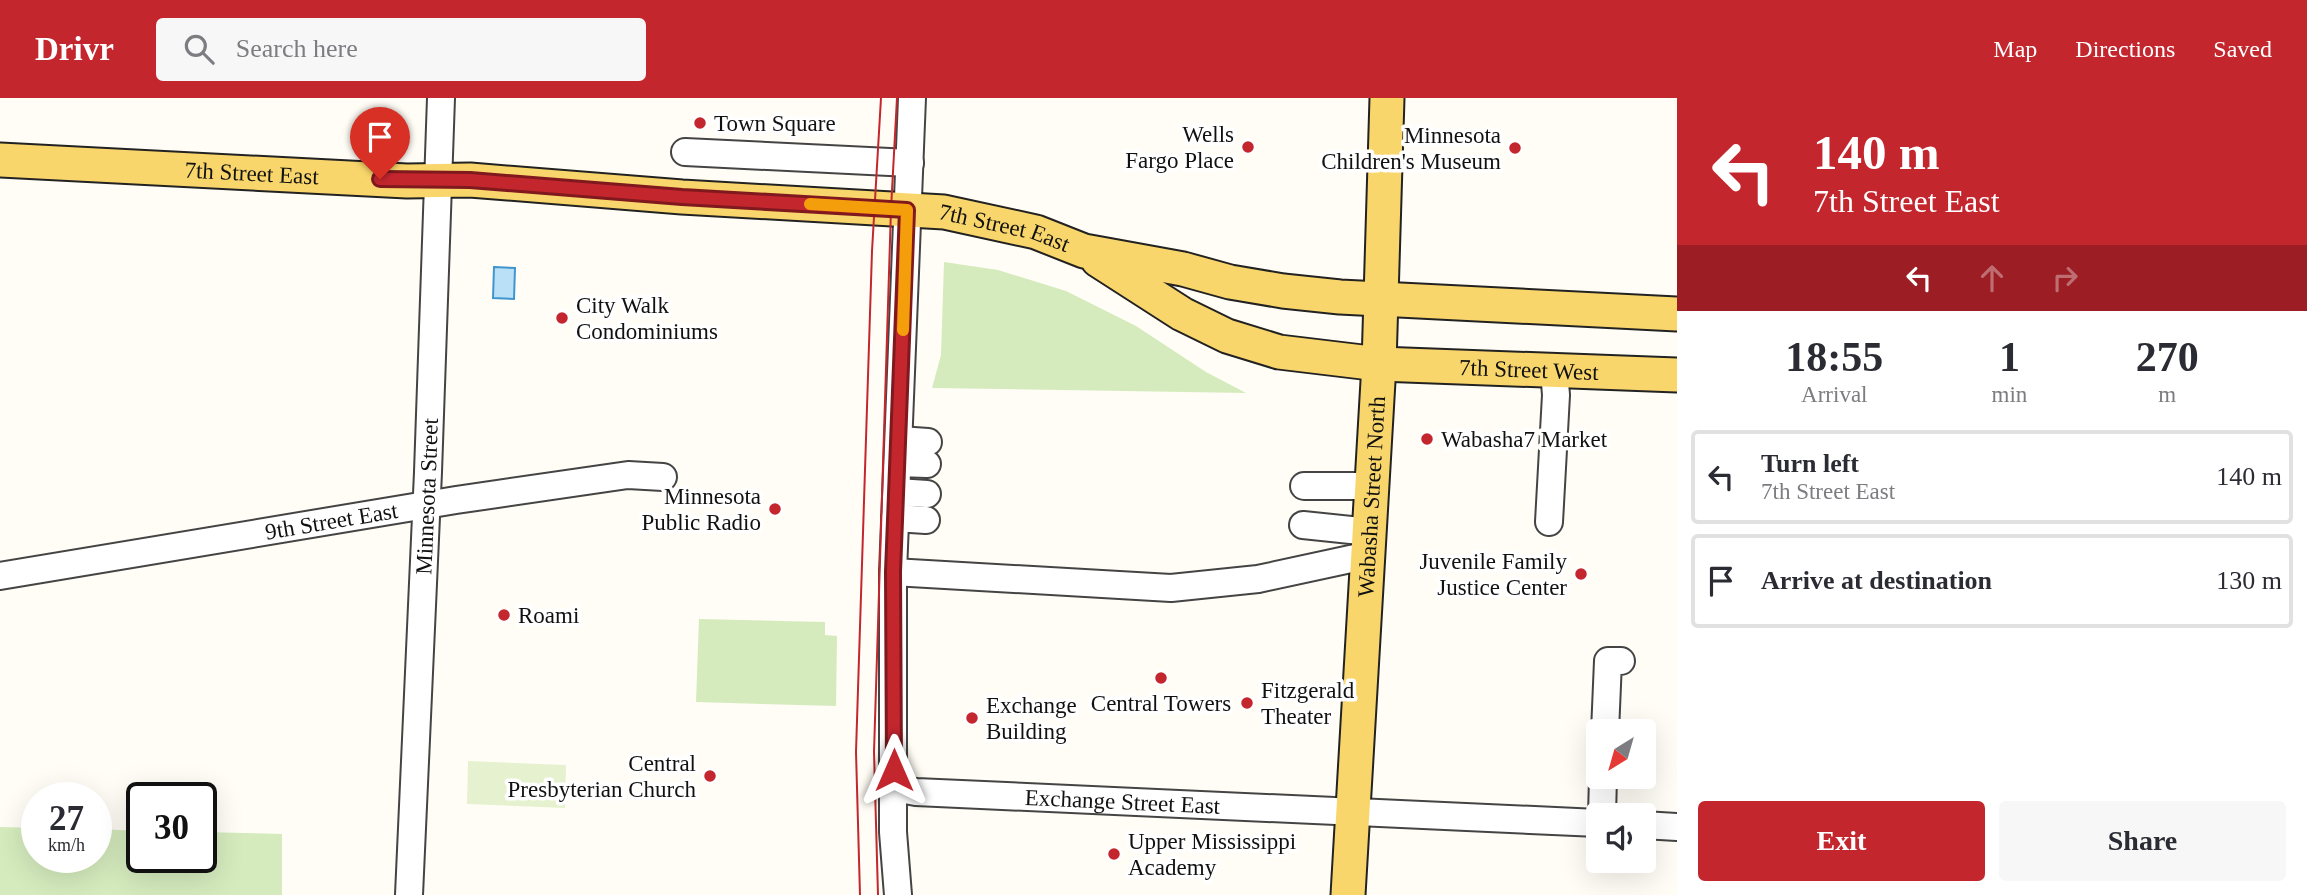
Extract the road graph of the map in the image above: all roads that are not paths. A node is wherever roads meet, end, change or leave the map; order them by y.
1 (441, 98) edge
2 (912, 98) edge
3 (1387, 98) edge
4 (685, 152) dead end
5 (0, 160) edge
6 (910, 163) junction
7 (439, 180) junction
8 (907, 210) junction
9 (1084, 251) junction
10 (1382, 299) junction
11 (1677, 314) edge
12 (1380, 364) junction
13 (1554, 370) junction
14 (1677, 375) edge
15 (899, 452) junction
16 (927, 453) dead end
17 (663, 477) dead end
18 (1304, 486) dead end
19 (1373, 486) junction
20 (427, 505) junction
21 (896, 505) junction
22 (926, 507) dead end
23 (1549, 522) dead end
24 (1303, 525) dead end
25 (1370, 543) junction
26 (893, 572) junction
27 (0, 576) edge
28 (1621, 662) dead end
29 (1606, 719) edge
30 (894, 788) junction
31 (1353, 810) junction
32 (1586, 822) edge
33 (1656, 826) edge
34 (1677, 827) edge
35 (410, 895) edge
36 (898, 895) edge
37 (1348, 895) edge

1 - 7 street, Minnesota Street
2 - 6 street
3 - 10 main road, Wabasha Street North
4 - 6 street
5 - 7 main road, 7th Street East
6 - 8 street
7 - 8 main road, 7th Street East
7 - 20 street, Minnesota Street
8 - 9 main road, 7th Street East
8 - 15 street
9 - 10 main road, 7th Street East
9 - 12 main road, 7th Street East
10 - 11 main road
10 - 12 main road, Wabasha Street North
12 - 13 main road, 7th Street West
12 - 19 main road, Wabasha Street North
13 - 14 main road, 7th Street West
13 - 23 street
15 - 16 street
15 - 21 street
17 - 20 street, 9th Street East
18 - 19 street
19 - 25 main road, Wabasha Street North
20 - 27 street, 9th Street East
20 - 35 street, Minnesota Street
21 - 22 street
21 - 26 street
24 - 25 street
25 - 26 street
25 - 31 main road, Wabasha Street North
26 - 30 street
28 - 29 street
30 - 31 street, Exchange Street East
30 - 36 street
31 - 32 street, Exchange Street East
31 - 37 main road, Wabasha Street North
33 - 34 street

